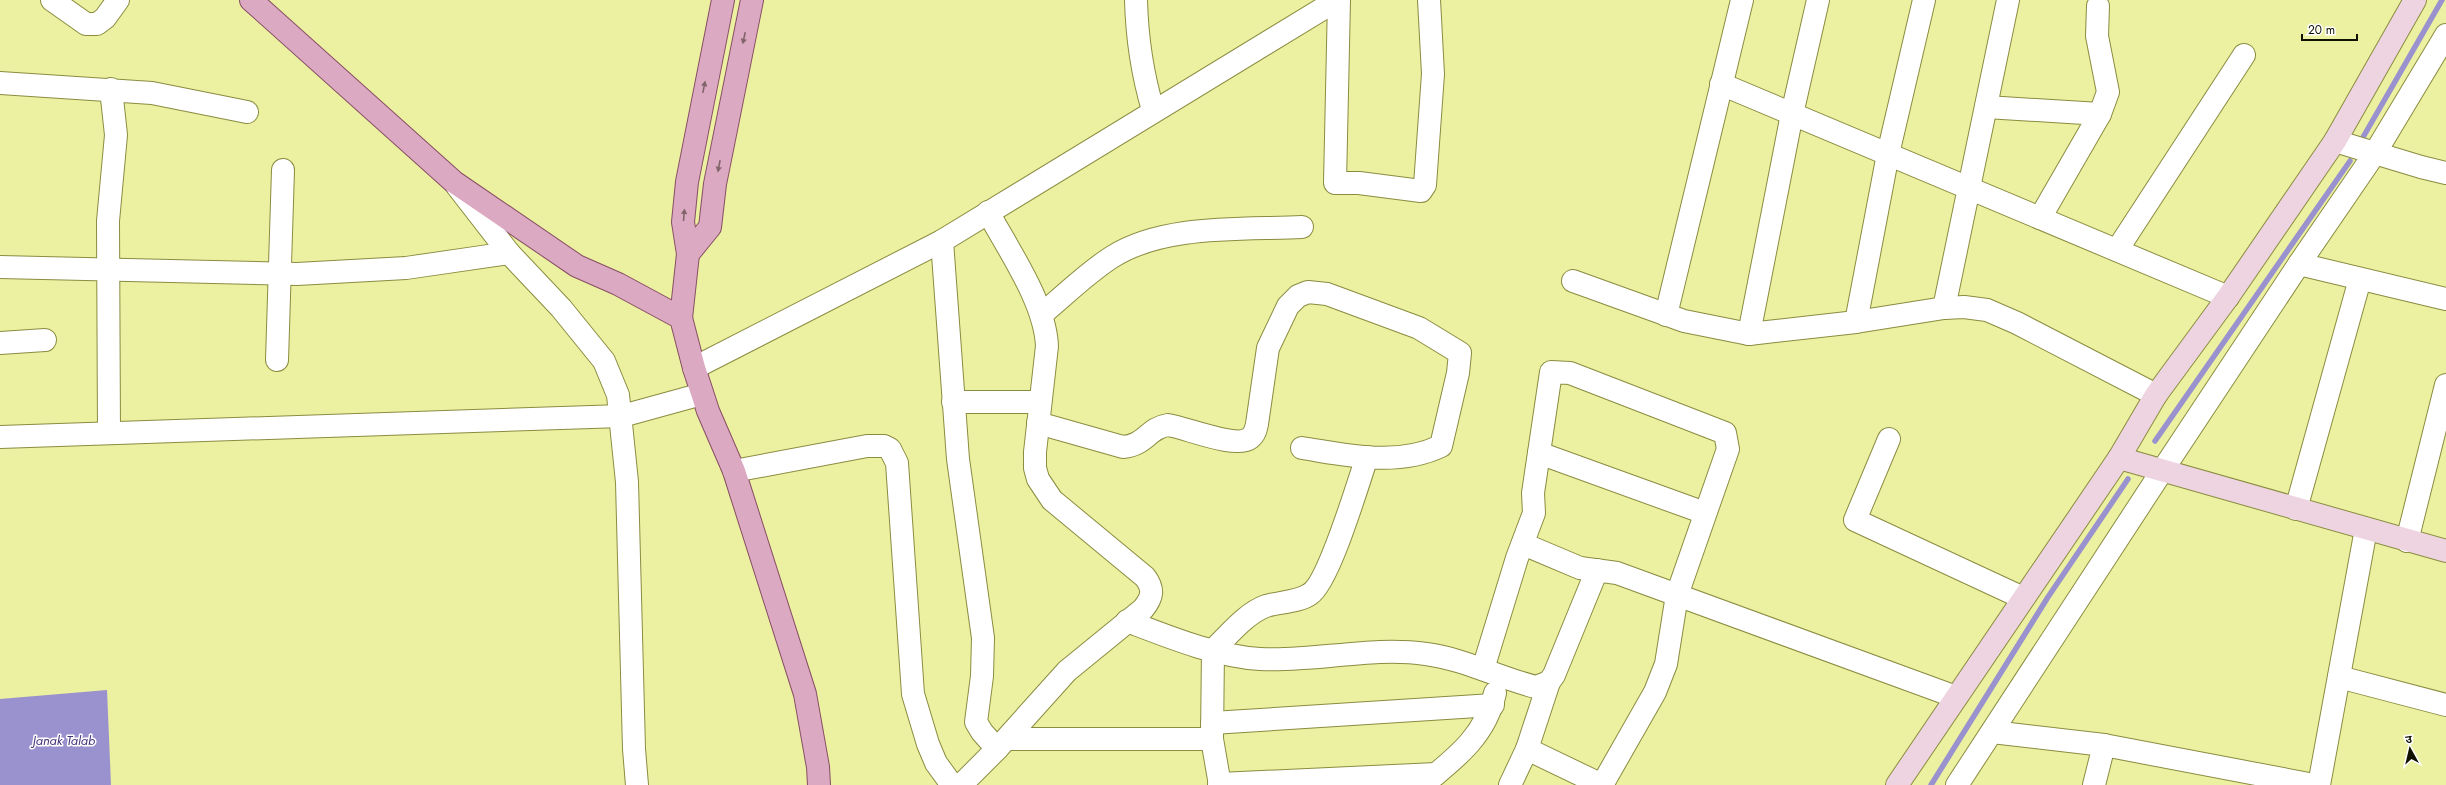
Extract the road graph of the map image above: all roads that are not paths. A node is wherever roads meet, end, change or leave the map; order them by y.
1 (52, 0) edge
2 (118, 0) edge
3 (252, 0) edge
4 (723, 0) edge
5 (752, 0) edge
6 (1136, 0) edge
7 (1338, 0) edge
8 (1429, 0) edge
9 (1742, 0) edge
10 (1818, 0) edge
11 (1924, 0) edge
12 (2008, 0) edge
13 (2415, 0) edge
14 (2098, 6) dead end
15 (2446, 35) edge
16 (2244, 55) dead end
17 (0, 83) edge
18 (1721, 84) junction
19 (111, 89) junction
20 (1986, 106) junction
21 (1153, 110) junction
22 (248, 112) dead end
23 (1792, 114) junction
24 (2100, 114) junction
25 (2335, 141) junction
26 (2375, 153) junction
27 (1888, 154) junction
28 (283, 170) dead end
29 (2446, 173) edge
30 (454, 182) junction
31 (1968, 188) junction
32 (988, 212) junction
33 (2040, 218) junction
34 (1302, 227) dead end
35 (942, 241) junction
36 (2117, 250) junction
37 (509, 253) junction
38 (688, 254) junction
39 (2299, 264) junction
40 (0, 267) edge
41 (108, 269) junction
42 (279, 274) junction
43 (2360, 279) junction
44 (1573, 281) dead end
45 (2228, 297) junction
46 (2446, 299) edge
47 (1944, 308) junction
48 (1042, 314) junction
49 (1666, 315) junction
50 (681, 318) junction
51 (1856, 322) junction
52 (1748, 334) junction
53 (45, 340) dead end
54 (0, 343) edge
55 (277, 360) dead end
56 (694, 368) junction
57 (2446, 385) edge
58 (702, 394) junction
59 (2156, 395) junction
60 (953, 402) junction
61 (1039, 413) junction
62 (622, 416) junction
63 (109, 433) junction
64 (0, 437) edge
65 (1889, 439) dead end
66 (1302, 448) dead end
67 (1538, 453) junction
68 (1367, 458) junction
69 (2119, 458) junction
70 (734, 471) junction
71 (2162, 471) junction
72 (2296, 510) junction
73 (1706, 513) junction
74 (2366, 529) junction
75 (2407, 541) junction
76 (1523, 544) junction
77 (2446, 551) edge
78 (1597, 570) junction
79 (1677, 595) junction
80 (2023, 598) junction
81 (1127, 621) junction
82 (1212, 650) junction
83 (1491, 671) junction
84 (2339, 677) junction
85 (1549, 682) junction
86 (1956, 697) junction
87 (1493, 705) junction
88 (2446, 706) edge
89 (1212, 731) junction
90 (1992, 732) junction
91 (1002, 744) junction
92 (2104, 745) junction
93 (1527, 749) junction
94 (1429, 780) edge
95 (1220, 784) edge
96 (637, 785) edge
97 (819, 785) edge
98 (952, 785) edge
99 (961, 785) edge
100 (1510, 785) edge
101 (1602, 785) edge
102 (1897, 785) edge
103 (1958, 785) edge
104 (2094, 785) edge
105 (2314, 785) edge
106 (2319, 785) edge

1 - 2 street
3 - 30 main road
38 -> 4 main road
5 -> 38 main road
6 - 21 street
7 - 8 street
7 - 21 street
9 - 18 street
10 - 23 street
11 - 27 street
12 - 20 street
13 - 25 main road
14 - 24 street
15 - 26 street
16 - 36 street
17 - 19 street
18 - 23 street
18 - 49 street
19 - 22 street
19 - 41 street
20 - 24 street
20 - 31 street
21 - 32 street
23 - 27 street
23 - 52 street
24 - 33 street
25 - 26 street
25 - 45 main road
26 - 29 street
26 - 39 street
27 - 31 street
27 - 51 street
28 - 42 street
30 - 37 street
30 - 50 main road
31 - 33 street
31 - 47 street
32 - 35 street
32 - 48 street
33 - 36 street
34 - 48 street
35 - 56 street
35 - 60 street
36 - 45 street
37 - 42 street
37 - 62 street
38 - 50 main road
39 - 43 street
39 - 71 street
40 - 41 street
41 - 42 street
41 - 63 street
42 - 55 street
43 - 46 street
43 - 72 street
44 - 49 street
45 - 59 main road
47 - 51 street
47 - 59 street
48 - 61 street
49 - 52 street
50 - 56 main road
51 - 52 street
53 - 54 street
56 - 58 main road
57 - 75 street
58 - 62 street
58 - 70 main road
59 - 69 main road
60 - 61 street
60 - 91 street
61 - 68 street
61 - 81 street
62 - 63 street
62 - 96 street
63 - 64 street
65 - 80 street
66 - 68 street
67 - 73 street
67 - 73 street
67 - 76 street
68 - 82 street
69 - 71 main road
69 - 80 main road
70 - 97 main road
70 - 98 street
71 - 72 main road
71 - 90 street
72 - 74 main road
73 - 79 street
74 - 75 main road
74 - 84 street
75 - 77 main road
76 - 78 street
76 - 83 street
78 - 79 street
78 - 85 street
79 - 86 street
79 - 101 street
80 - 86 main road
81 - 82 street
81 - 91 street
82 - 83 street
82 - 89 street
83 - 85 street
83 - 87 street
84 - 88 street
84 - 106 street
85 - 93 street
86 - 102 main road
87 - 89 street
87 - 94 street
89 - 91 street
89 - 95 street
90 - 92 street
90 - 103 street
91 - 99 street
92 - 104 street
92 - 105 street
93 - 100 street
93 - 101 street
94 - 95 street

